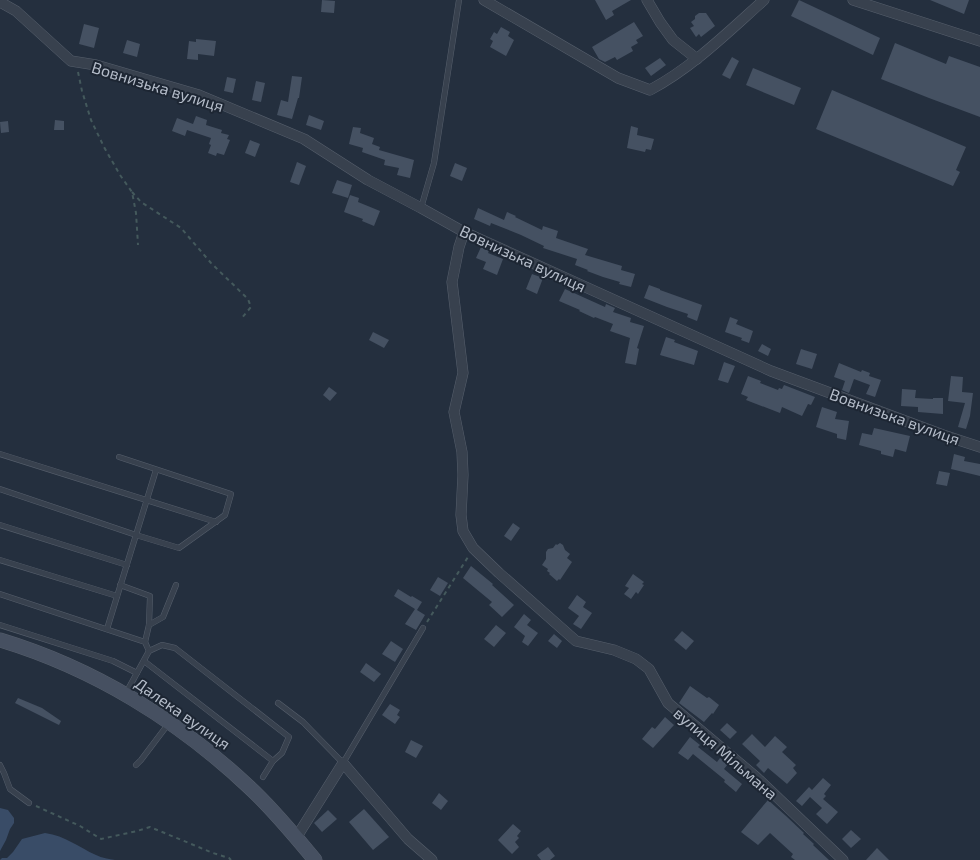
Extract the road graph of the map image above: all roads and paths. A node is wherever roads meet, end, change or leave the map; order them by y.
1 (459, 0) edge
2 (484, 0) edge
3 (648, 0) edge
4 (764, 0) edge
5 (853, 0) edge
6 (0, 2) edge
7 (980, 41) edge
8 (698, 59) junction
9 (72, 61) junction
10 (132, 192) junction
11 (421, 208) junction
12 (464, 232) junction
13 (138, 244) dead end
14 (242, 319) dead end
15 (980, 447) edge
16 (0, 454) edge
17 (119, 457) dead end
18 (156, 470) junction
19 (0, 489) edge
20 (146, 500) junction
21 (216, 522) junction
22 (0, 525) edge
23 (136, 535) junction
24 (474, 548) junction
25 (0, 560) edge
26 (127, 565) junction
27 (120, 585) junction
28 (176, 585) dead end
29 (0, 594) edge
30 (117, 596) junction
31 (0, 625) edge
32 (149, 625) junction
33 (423, 628) joint
34 (107, 629) junction
35 (0, 640) edge
36 (145, 642) junction
37 (149, 651) junction
38 (144, 660) junction
39 (137, 673) junction
40 (126, 694) junction
41 (278, 703) dead end
42 (170, 722) junction
43 (273, 761) junction
44 (343, 763) junction
45 (0, 765) edge
46 (136, 765) dead end
47 (263, 777) dead end
48 (29, 803) joint
49 (296, 838) junction
50 (231, 860) edge
51 (315, 860) edge
52 (432, 860) edge
53 (843, 860) edge

1 - 11 lane
2 - 8 street
3 - 8 street
4 - 8 street
5 - 7 street
6 - 9 street
9 - 10 path
9 - 11 street, Вовнизька вулиця
10 - 13 path
10 - 14 path
11 - 12 street, Вовнизька вулиця
12 - 15 street, Вовнизька вулиця
12 - 24 street, вулиця Мільмана
16 - 20 lane
17 - 18 lane
18 - 20 lane
18 - 21 lane
19 - 23 lane
20 - 21 lane
20 - 23 lane
21 - 23 lane
22 - 26 lane
23 - 26 lane
24 - 33 path
24 - 53 street, вулиця Мільмана
25 - 30 lane
26 - 27 lane
27 - 30 lane
27 - 32 lane
28 - 32 lane
29 - 34 lane
30 - 34 lane
31 - 39 lane
32 - 36 lane
33 - 44 lane
34 - 36 lane
35 - 40 street, Далека вулиця
36 - 37 lane
37 - 38 lane
37 - 43 lane
38 - 39 lane
38 - 43 lane
39 - 40 lane
40 - 42 street, Далека вулиця
41 - 44 lane
42 - 46 lane
42 - 49 street, Далека вулиця
43 - 47 lane
44 - 49 street
44 - 52 street
45 - 48 lane
48 - 50 path
49 - 51 street, Далека вулиця

